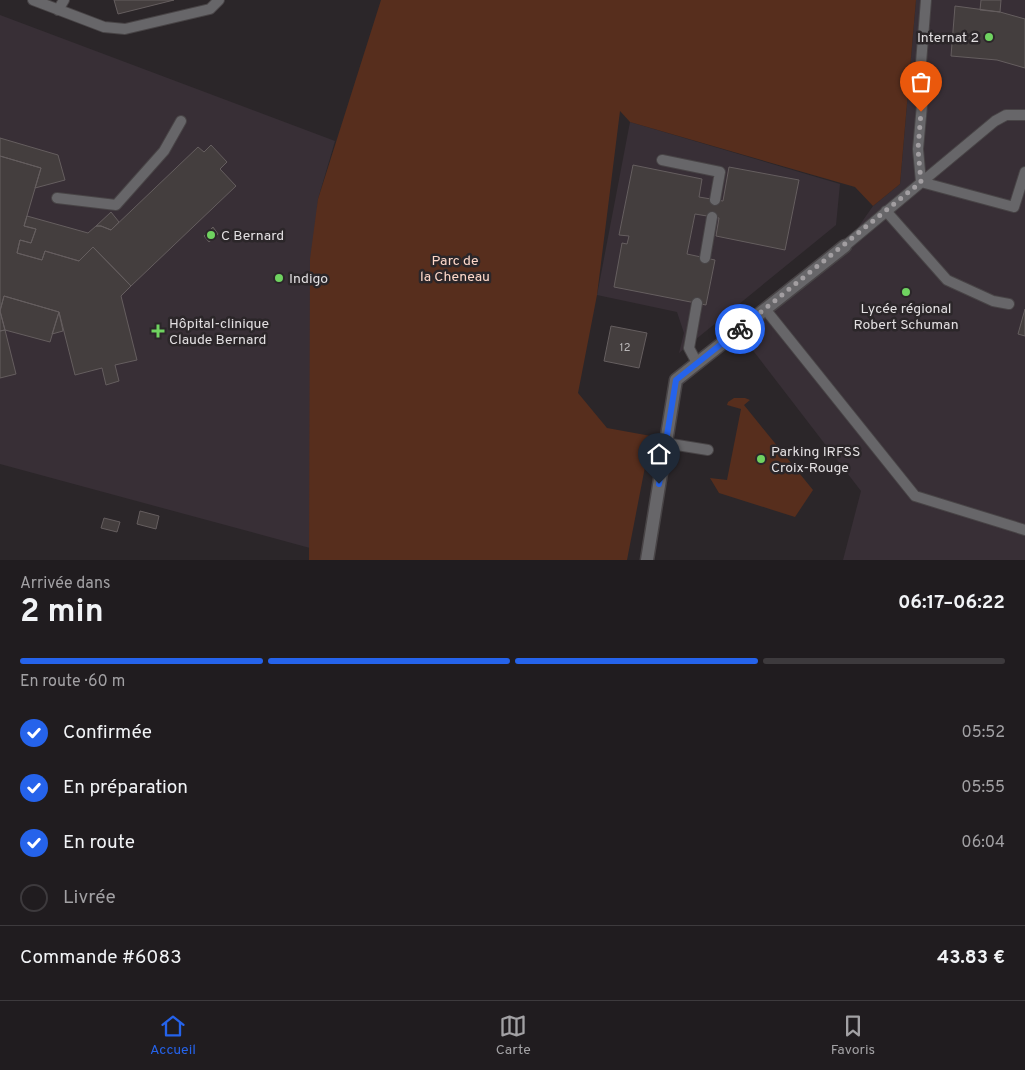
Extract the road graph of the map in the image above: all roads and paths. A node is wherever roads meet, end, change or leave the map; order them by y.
1 (33, 0) edge
2 (64, 0) edge
3 (219, 0) edge
4 (926, 0) edge
5 (58, 10) junction
6 (1025, 115) edge
7 (181, 121) dead end
8 (662, 160) dead end
9 (1025, 172) edge
10 (921, 182) junction
11 (57, 198) dead end
12 (715, 200) dead end
13 (886, 211) junction
14 (712, 217) dead end
15 (845, 246) joint
16 (705, 258) dead end
17 (696, 303) dead end
18 (1009, 304) dead end
19 (765, 309) junction
20 (697, 363) junction
21 (665, 442) junction
22 (708, 450) dead end
23 (1025, 530) edge
24 (647, 560) edge

1 - 5 lane
2 - 5 lane
3 - 5 lane
4 - 10 lane
6 - 10 lane
7 - 11 lane
8 - 12 lane
9 - 10 lane
10 - 13 lane
13 - 15 lane
13 - 18 lane
14 - 16 lane
15 - 19 street
17 - 20 lane
19 - 20 street
19 - 23 lane
20 - 21 street
21 - 22 lane
21 - 24 street

